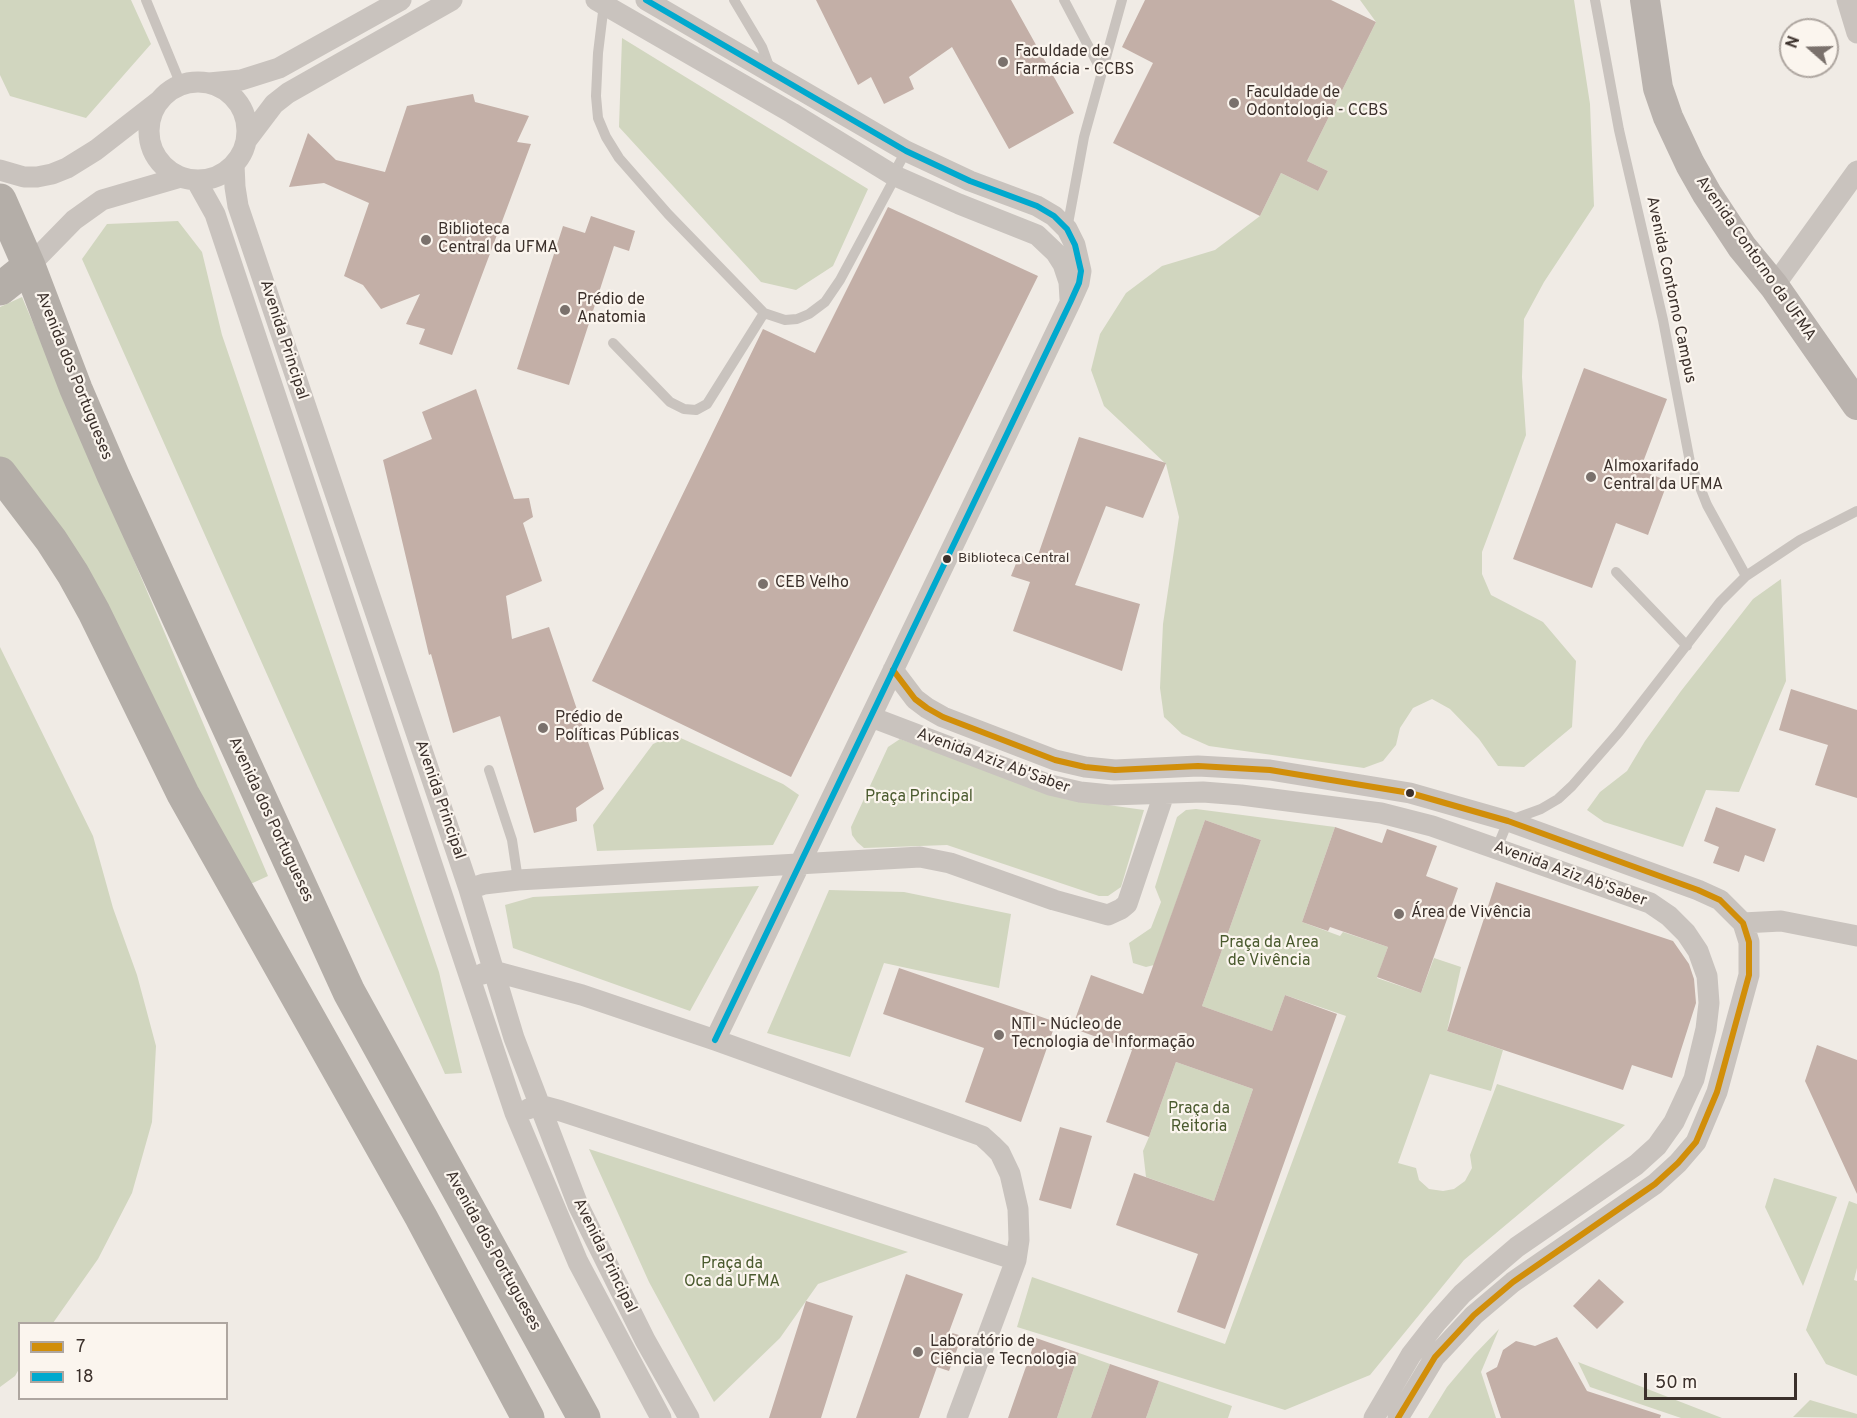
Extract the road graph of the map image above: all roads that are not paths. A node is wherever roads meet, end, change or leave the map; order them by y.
1 (146, 0) edge
2 (401, 0) edge
3 (452, 0) edge
4 (646, 0) edge
5 (734, 0) edge
6 (1064, 0) edge
7 (1122, 0) edge
8 (1595, 0) edge
9 (1645, 0) edge
10 (1847, 0) edge
11 (600, 2) edge
12 (1857, 33) edge
13 (1101, 70) junction
14 (771, 74) junction
15 (207, 83) junction
16 (181, 85) junction
17 (160, 101) junction
18 (246, 141) junction
19 (906, 151) junction
20 (234, 164) junction
21 (0, 170) edge
22 (1857, 171) edge
23 (893, 175) junction
24 (188, 178) junction
25 (0, 200) edge
26 (1067, 229) junction
27 (29, 266) junction
28 (1774, 286) junction
29 (0, 289) edge
30 (1070, 303) junction
31 (764, 313) junction
32 (614, 343) dead end
33 (1857, 405) edge
34 (0, 473) edge
35 (1857, 511) edge
36 (1616, 572) dead end
37 (1746, 576) junction
38 (1687, 646) junction
39 (893, 670) junction
40 (871, 717) junction
41 (489, 770) dead end
42 (1115, 770) junction
43 (1164, 794) junction
44 (1110, 795) junction
45 (1508, 821) junction
46 (1497, 848) junction
47 (799, 865) junction
48 (518, 880) junction
49 (469, 889) junction
50 (1743, 924) junction
51 (1857, 936) edge
52 (493, 971) junction
53 (470, 977) junction
54 (714, 1040) junction
55 (539, 1106) junction
56 (515, 1113) junction
57 (1016, 1260) junction
58 (528, 1418) edge
59 (584, 1418) edge
60 (661, 1418) edge
61 (689, 1418) edge
62 (957, 1418) edge
63 (1374, 1418) edge
64 (1398, 1418) edge

1 - 16 lane
2 - 15 street
3 - 18 street
4 - 14 street
5 - 14 lane
6 - 13 lane
7 - 13 lane
8 - 37 lane, Avenida Contorno Campus
9 - 28 main road, Avenida Contorno da UFMA
10 - 12 street
11 - 23 street
11 - 31 lane
13 - 26 lane
14 - 19 street
15 - 16 street
15 - 18 street
16 - 17 street
17 - 21 street
17 - 24 street
18 - 20 street
19 - 23 lane
19 - 26 street
20 - 24 street
20 - 49 street, Avenida Principal
22 - 28 street
23 - 30 street
23 - 31 lane
24 - 27 street
24 - 53 street, Avenida Principal
25 - 27 highway, Avenida dos Portugueses
26 - 30 street
27 - 29 highway
27 - 59 highway, Avenida dos Portugueses
28 - 33 main road, Avenida Contorno da UFMA
30 - 39 street
31 - 32 lane
34 - 58 highway
35 - 37 lane
36 - 38 lane
37 - 38 lane
38 - 45 lane
39 - 40 street
39 - 42 street, Avenida Aziz Ab'Saber
40 - 44 street, Avenida Aziz Ab'Saber
40 - 47 street
41 - 48 lane
42 - 44 street
42 - 45 street, Avenida Aziz Ab'Saber
43 - 44 street, Avenida Aziz Ab'Saber
43 - 46 street, Avenida Aziz Ab'Saber
43 - 47 street
45 - 46 lane
45 - 50 street, Avenida Aziz Ab'Saber
46 - 63 street, Avenida Aziz Ab'Saber
47 - 48 street
47 - 54 street
48 - 49 street
49 - 52 street, Avenida Principal
50 - 51 street
50 - 64 street
52 - 53 street
52 - 54 street
52 - 55 street, Avenida Principal
53 - 56 street, Avenida Principal
54 - 57 street
55 - 56 street
55 - 57 street
55 - 61 street, Avenida Principal
56 - 60 street, Avenida Principal
57 - 62 street

